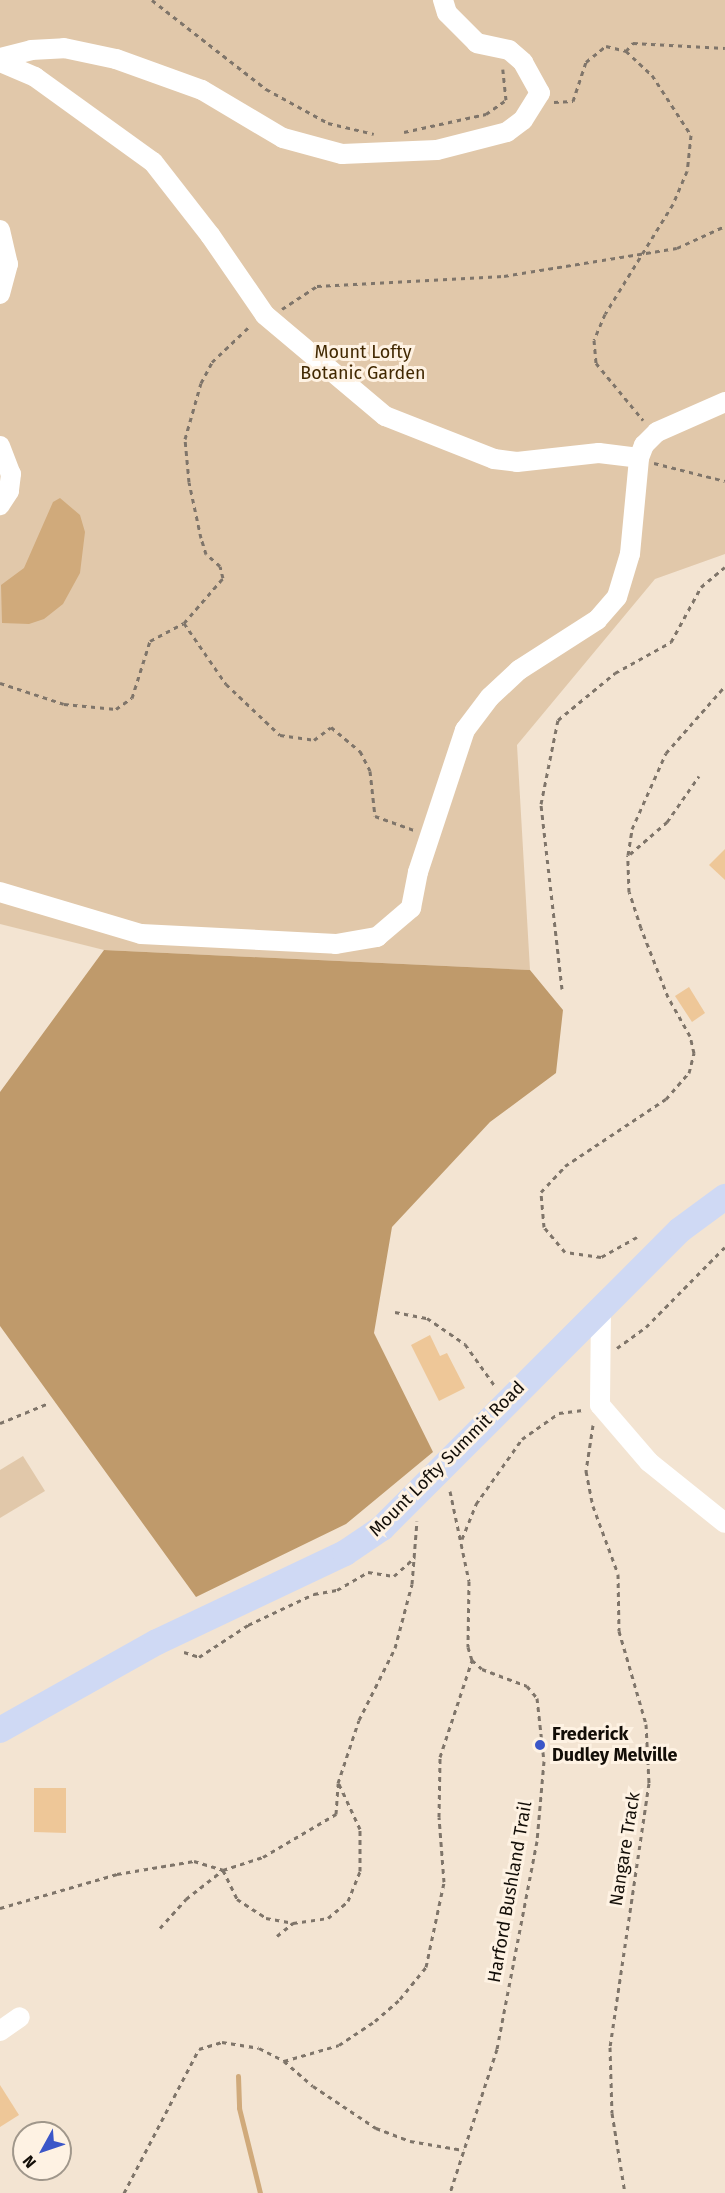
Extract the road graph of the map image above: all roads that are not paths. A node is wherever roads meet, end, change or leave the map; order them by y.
1 (443, 0) edge
2 (0, 60) edge
3 (0, 230) edge
4 (0, 294) edge
5 (725, 402) edge
6 (0, 446) edge
7 (639, 458) junction
8 (0, 505) edge
9 (0, 892) edge
10 (725, 1197) edge
11 (601, 1307) junction
12 (725, 1523) edge
13 (0, 1730) edge
14 (20, 2017) dead end
15 (0, 2031) edge

1 - 2 street
2 - 7 street
3 - 4 street
5 - 7 street
6 - 8 street
7 - 9 street
10 - 11 main road, Mount Lofty Summit Road
11 - 12 street
11 - 13 main road, Mount Lofty Summit Road
14 - 15 street

